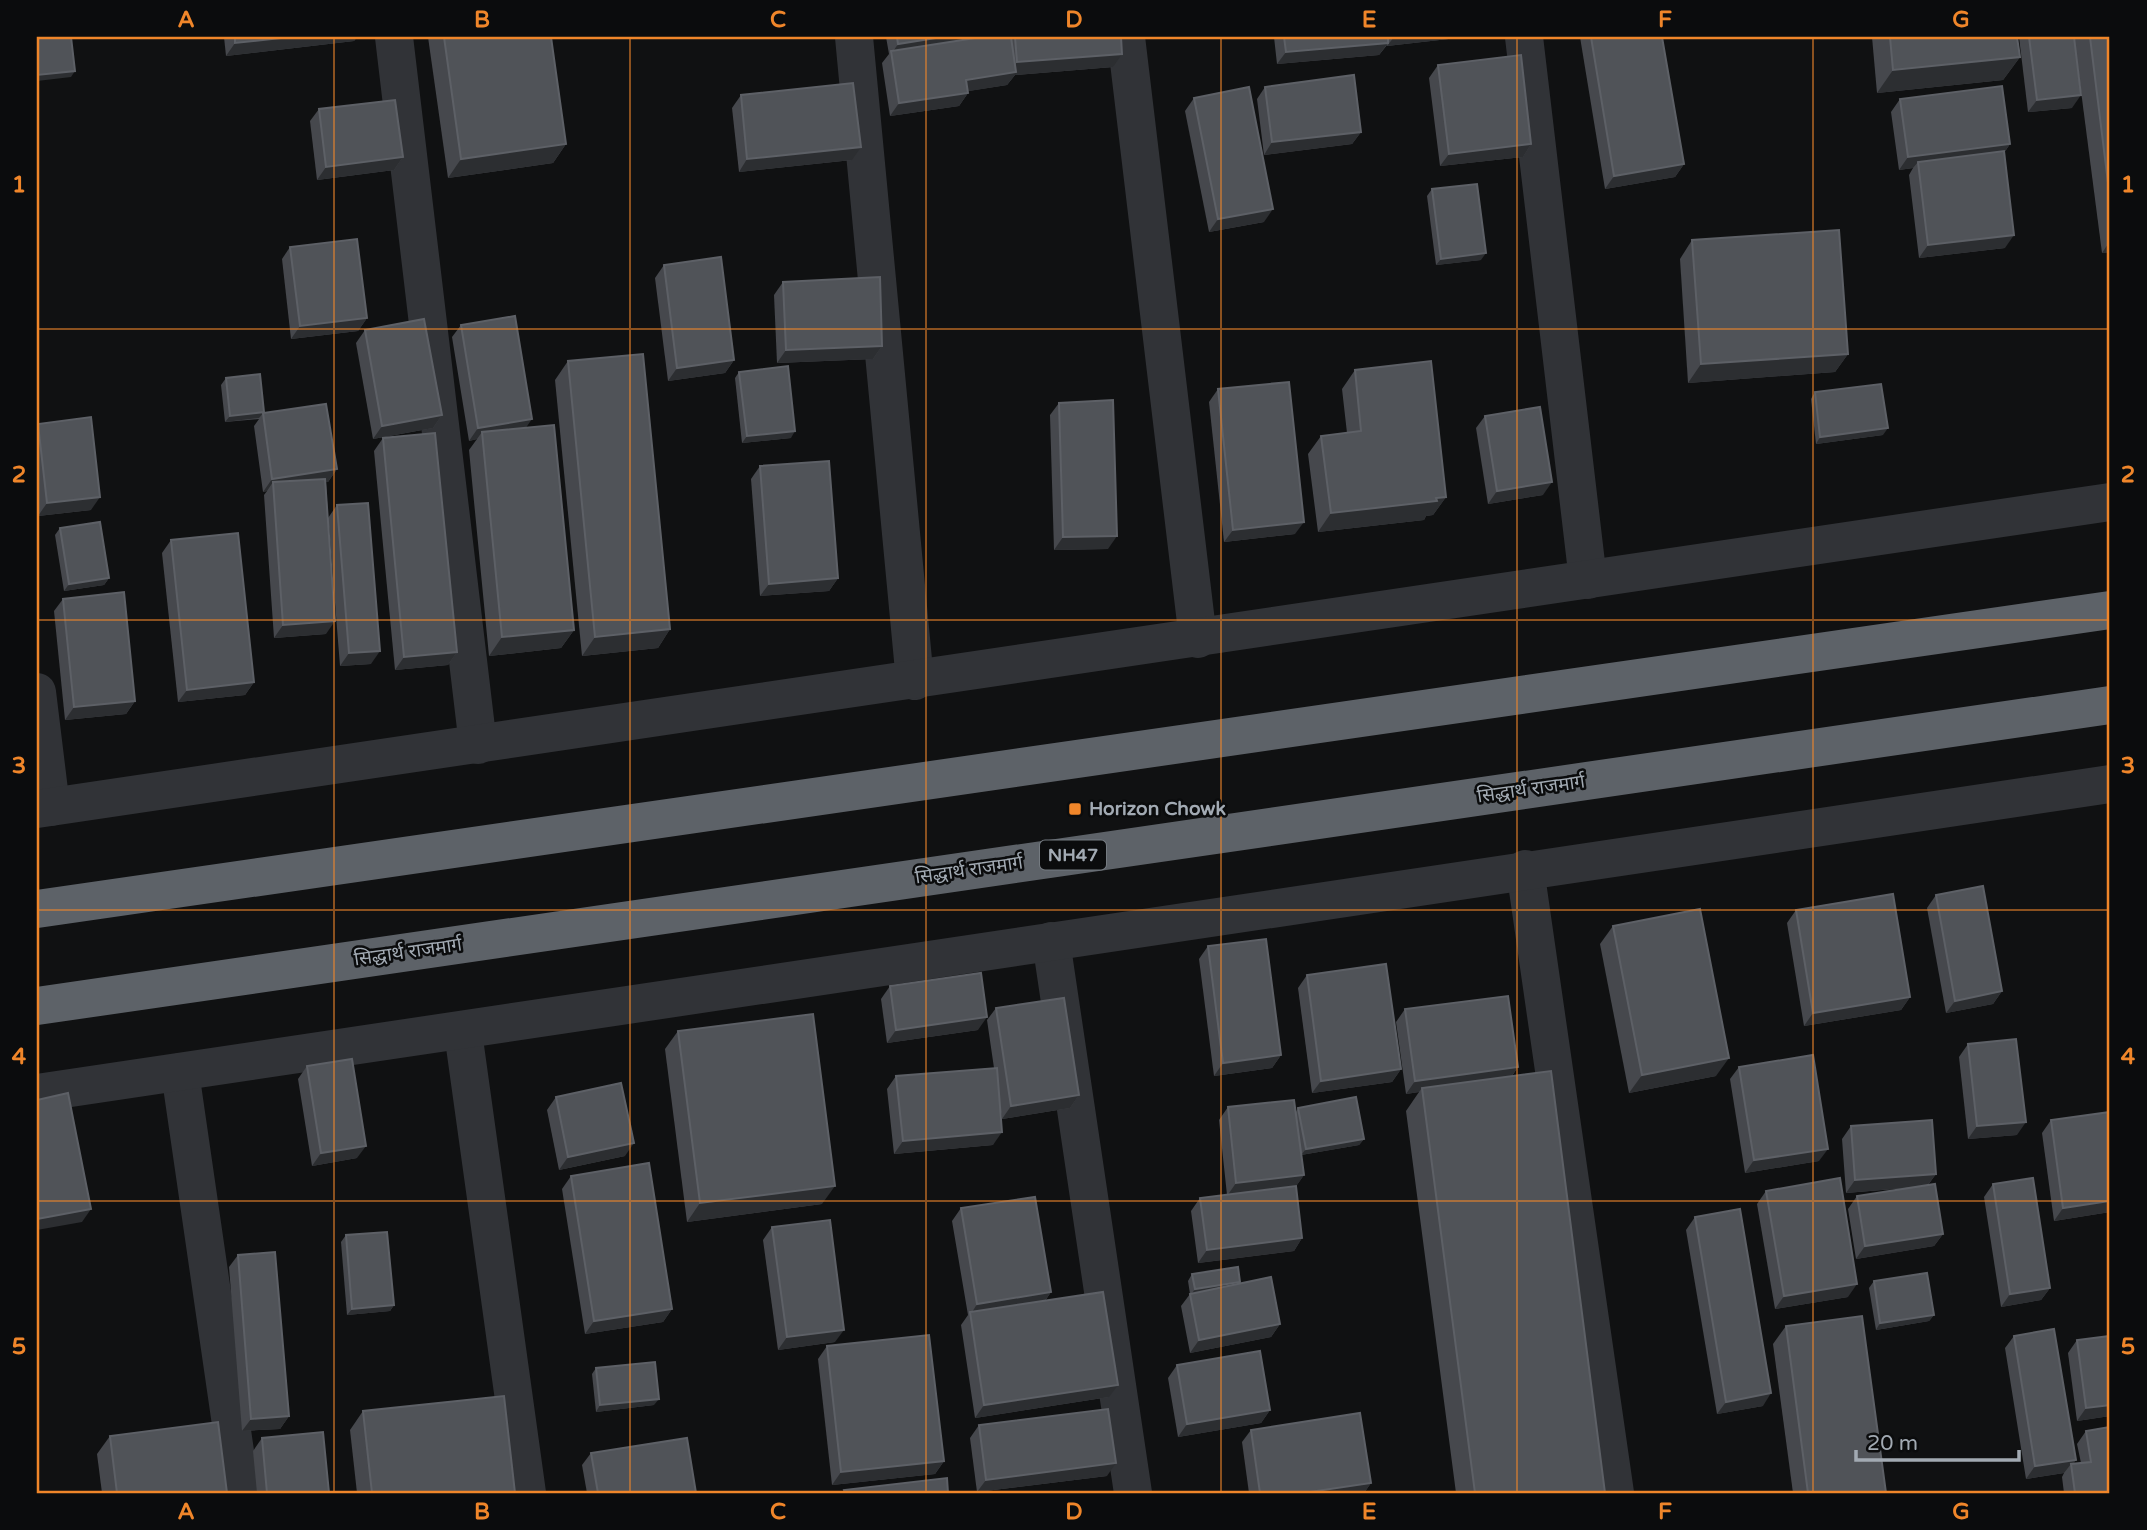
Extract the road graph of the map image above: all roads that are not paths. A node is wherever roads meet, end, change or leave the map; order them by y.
1 (394, 37) edge
2 (854, 37) edge
3 (1126, 37) edge
4 (1524, 37) edge
5 (2110, 502) edge
6 (1588, 580) junction
7 (2110, 610) edge
8 (1198, 639) junction
9 (915, 681) junction
10 (37, 692) edge
11 (2110, 705) edge
12 (478, 745) junction
13 (2110, 784) edge
14 (44, 808) edge
15 (1525, 869) junction
16 (37, 909) edge
17 (1051, 941) junction
18 (37, 1006) edge
19 (463, 1032) junction
20 (180, 1073) junction
21 (37, 1093) edge
22 (241, 1493) edge
23 (527, 1493) edge
24 (1133, 1493) edge
25 (1615, 1493) edge

1 - 12 street
2 - 9 street
3 - 8 street
4 - 6 street
5 - 6 street
6 - 8 street
7 - 16 highway
8 - 9 street
9 - 12 street
10 - 14 street
11 - 18 highway, सिद्धार्थ राजमार्ग / NH47
12 - 14 street
13 - 15 street
15 - 17 street
15 - 25 street
17 - 19 street
17 - 24 street
19 - 20 street
19 - 23 street
20 - 21 street
20 - 22 street

